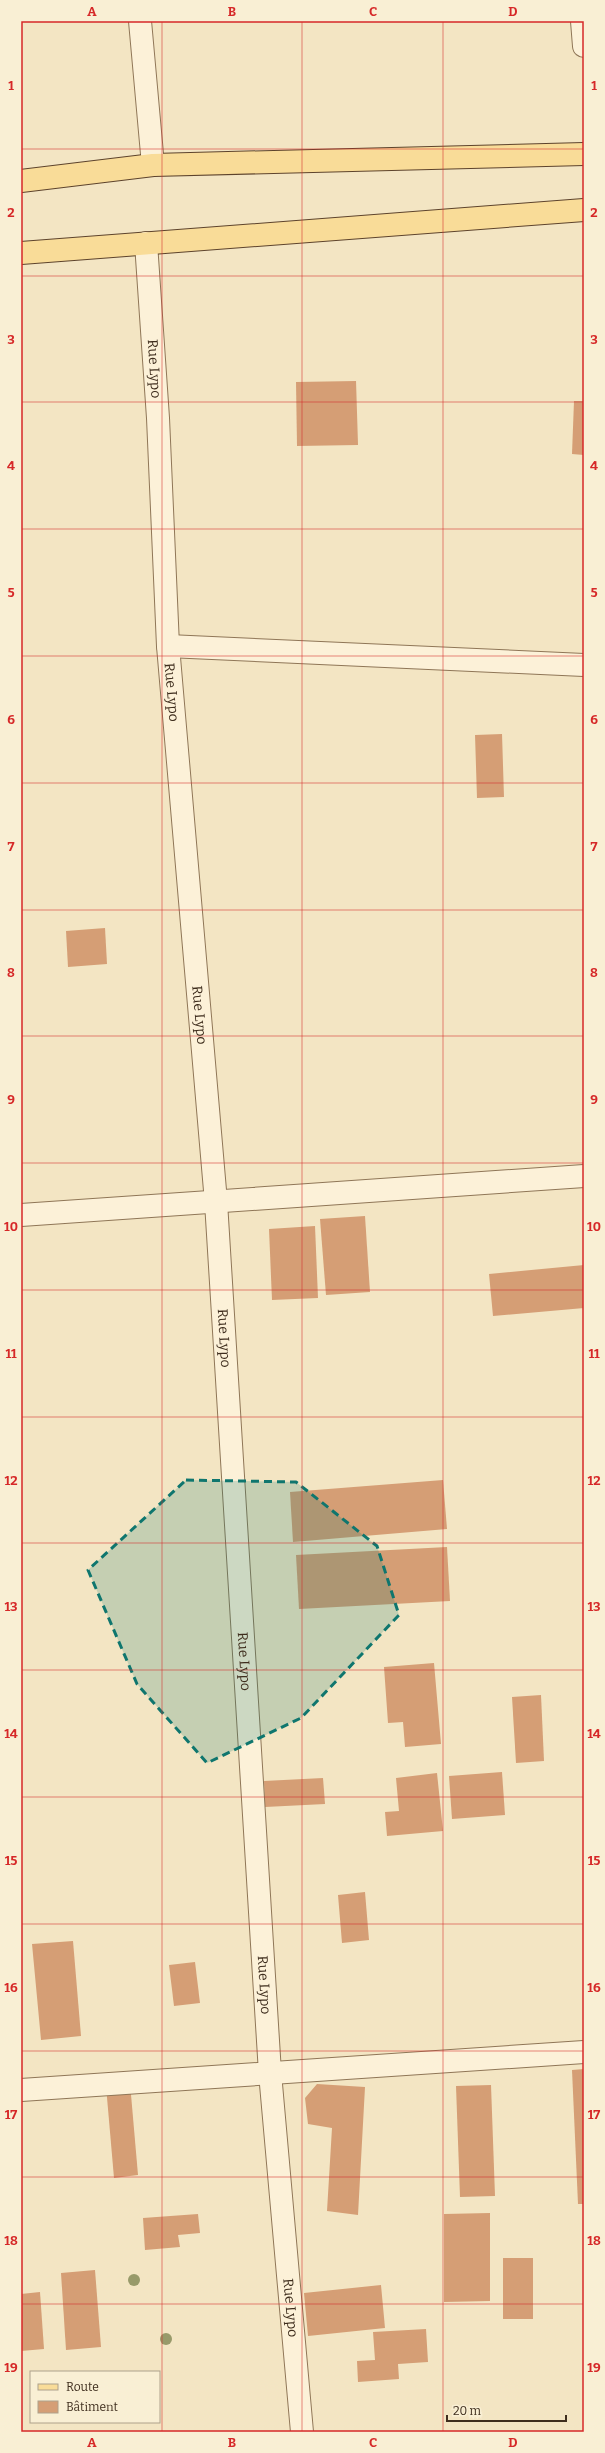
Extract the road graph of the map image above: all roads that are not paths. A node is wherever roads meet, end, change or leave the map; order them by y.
1 (140, 21) edge
2 (582, 21) edge
3 (584, 46) edge
4 (584, 154) edge
5 (153, 165) junction
6 (21, 181) edge
7 (584, 210) edge
8 (146, 244) junction
9 (21, 253) edge
10 (168, 646) junction
11 (584, 665) edge
12 (584, 1176) edge
13 (216, 1202) junction
14 (21, 1215) edge
15 (584, 2052) edge
16 (270, 2073) junction
17 (21, 2090) edge
18 (302, 2432) edge

1 - 5 street
2 - 3 street
4 - 5 main road
5 - 6 main road
7 - 8 main road
8 - 9 main road
8 - 10 street, Rue Lypo
10 - 11 street
10 - 13 street, Rue Lypo
12 - 13 street
13 - 14 street
13 - 16 street, Rue Lypo
15 - 16 street
16 - 17 street
16 - 18 street, Rue Lypo

